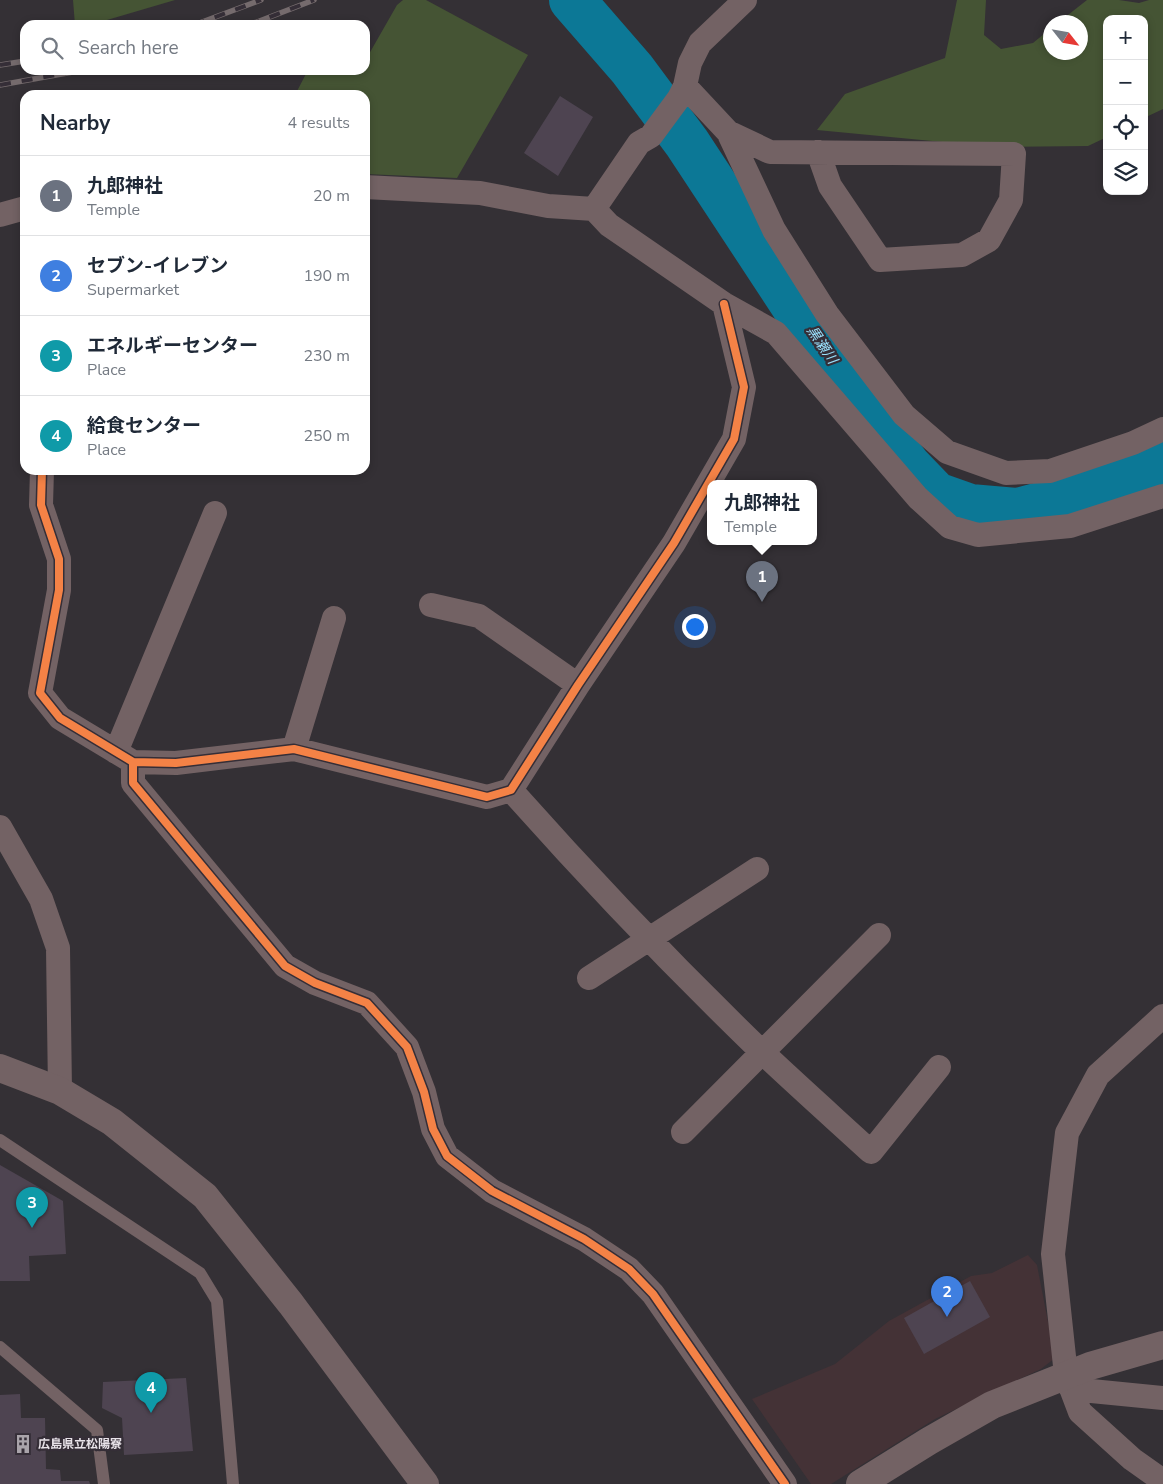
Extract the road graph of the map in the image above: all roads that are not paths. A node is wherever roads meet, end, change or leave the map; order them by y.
1 (745, 0) edge
2 (682, 92) junction
3 (728, 132) junction
4 (818, 152) junction
5 (370, 188) edge
6 (20, 209) edge
7 (594, 209) junction
8 (0, 214) edge
9 (724, 304) junction
10 (1163, 429) edge
11 (42, 475) edge
12 (710, 480) edge
13 (707, 486) edge
14 (1163, 496) edge
15 (215, 513) dead end
16 (431, 605) dead end
17 (334, 618) dead end
18 (578, 685) junction
19 (294, 749) junction
20 (125, 757) junction
21 (511, 790) junction
22 (0, 828) edge
23 (757, 868) dead end
24 (879, 935) dead end
25 (650, 940) junction
26 (589, 978) dead end
27 (1163, 1016) edge
28 (763, 1053) junction
29 (940, 1067) dead end
30 (0, 1068) edge
31 (60, 1091) junction
32 (683, 1132) dead end
33 (0, 1140) edge
34 (1163, 1345) edge
35 (0, 1347) edge
36 (1068, 1382) junction
37 (1163, 1398) edge
38 (1163, 1481) edge
39 (104, 1484) edge
40 (233, 1484) edge
41 (425, 1484) edge
42 (785, 1484) edge
43 (860, 1484) edge

1 - 2 street
2 - 3 street
2 - 7 street
3 - 4 street
3 - 10 street
4 - 4 street
5 - 7 street
6 - 8 street
7 - 9 street
9 - 12 street
9 - 14 street
11 - 20 street
13 - 18 street
15 - 20 street
16 - 18 street
17 - 19 street
18 - 21 street
19 - 20 street
19 - 21 street
20 - 42 street
21 - 25 street
22 - 31 street
23 - 25 street
24 - 28 street
25 - 26 street
25 - 28 street
27 - 36 street
28 - 29 street
28 - 32 street
30 - 31 street
31 - 41 street
33 - 40 lane
34 - 36 street
35 - 39 lane
36 - 37 street
36 - 38 street
36 - 43 street

